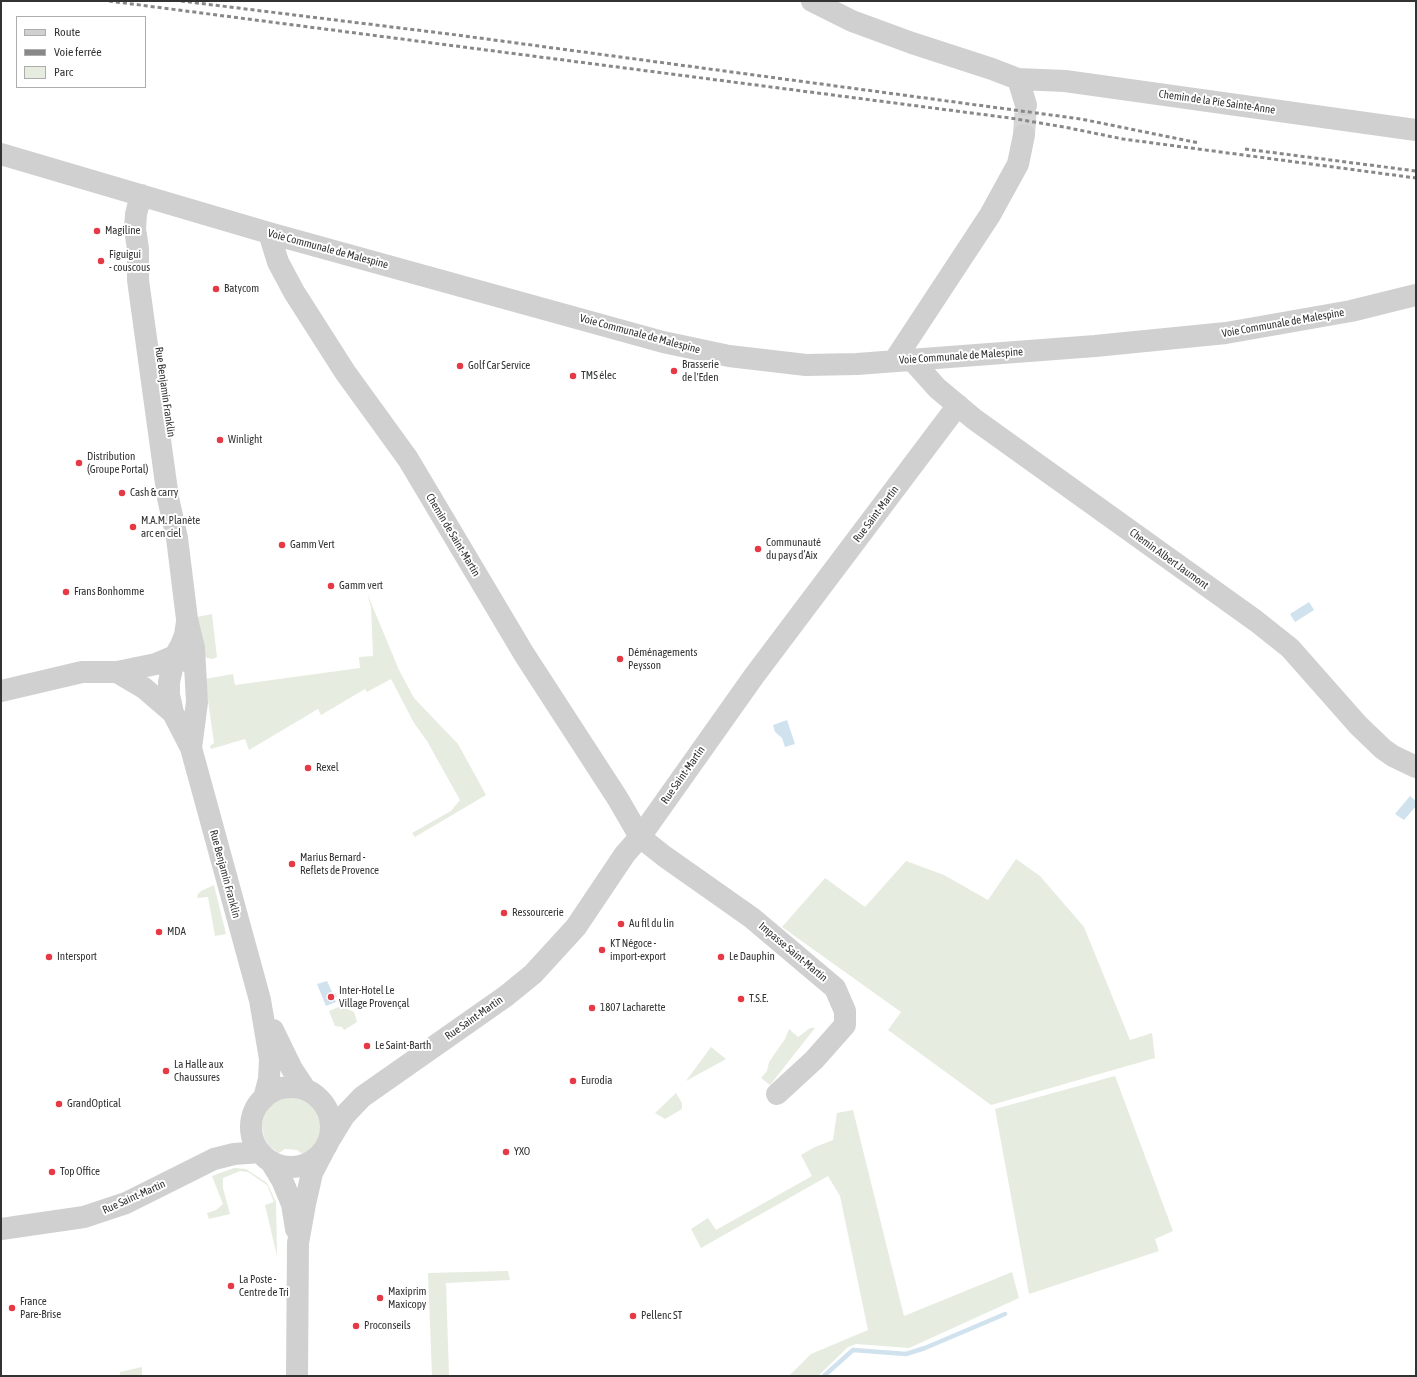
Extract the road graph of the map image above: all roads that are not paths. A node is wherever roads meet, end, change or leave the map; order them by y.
1 (812, 1) edge
2 (1018, 79) junction
3 (1026, 104) tunnel mouth
4 (1416, 130) edge
5 (1024, 135) tunnel mouth
6 (1, 154) edge
7 (141, 195) junction
8 (269, 233) junction
9 (1416, 295) edge
10 (903, 361) junction
11 (958, 406) junction
12 (187, 619) junction
13 (175, 656) junction
14 (117, 672) junction
15 (196, 682) junction
16 (1, 691) edge
17 (171, 704) junction
18 (191, 748) junction
19 (1416, 767) edge
20 (640, 837) junction
21 (260, 1000) junction
22 (312, 1093) junction
23 (777, 1094) dead end
24 (362, 1097) junction
25 (264, 1098) junction
26 (252, 1118) junction
27 (326, 1146) junction
28 (265, 1157) junction
29 (214, 1159) junction
30 (1, 1229) edge
31 (298, 1243) junction
32 (297, 1376) edge

1 - 2 street, Chemin de la Pie Sainte-Anne
2 - 3 street
2 - 4 street, Chemin de la Pie Sainte-Anne
5 - 10 street
6 - 7 street, Voie Communale de Malespine
7 - 8 street, Voie Communale de Malespine
7 - 12 street, Rue Benjamin Franklin
8 - 10 street, Voie Communale de Malespine
8 - 20 street, Chemin de Saint-Martin
9 - 10 street, Voie Communale de Malespine
10 - 11 street, Chemin Albert Jaumont
11 - 19 street, Chemin Albert Jaumont
11 - 20 street, Rue Saint-Martin
12 - 13 street
12 - 15 street
13 - 14 street
13 - 15 street
13 - 17 street
14 - 16 street
14 - 17 street
15 - 17 street
15 - 18 street
17 - 18 street
18 - 21 street, Rue Benjamin Franklin
20 - 23 street, Impasse Saint-Martin
20 - 24 street, Rue Saint-Martin
21 - 22 street, Rue Benjamin Franklin
21 - 25 street, Rue Benjamin Franklin
22 - 24 street
22 - 25 street
22 - 27 street
24 - 27 street, Rue Saint-Martin
25 - 26 street
26 - 28 street
26 - 29 street, Rue Saint-Martin
27 - 28 street
27 - 31 street, Rue Saint-Martin
28 - 29 street, Rue Saint-Martin
28 - 31 street
29 - 30 street, Rue Saint-Martin
31 - 32 street

